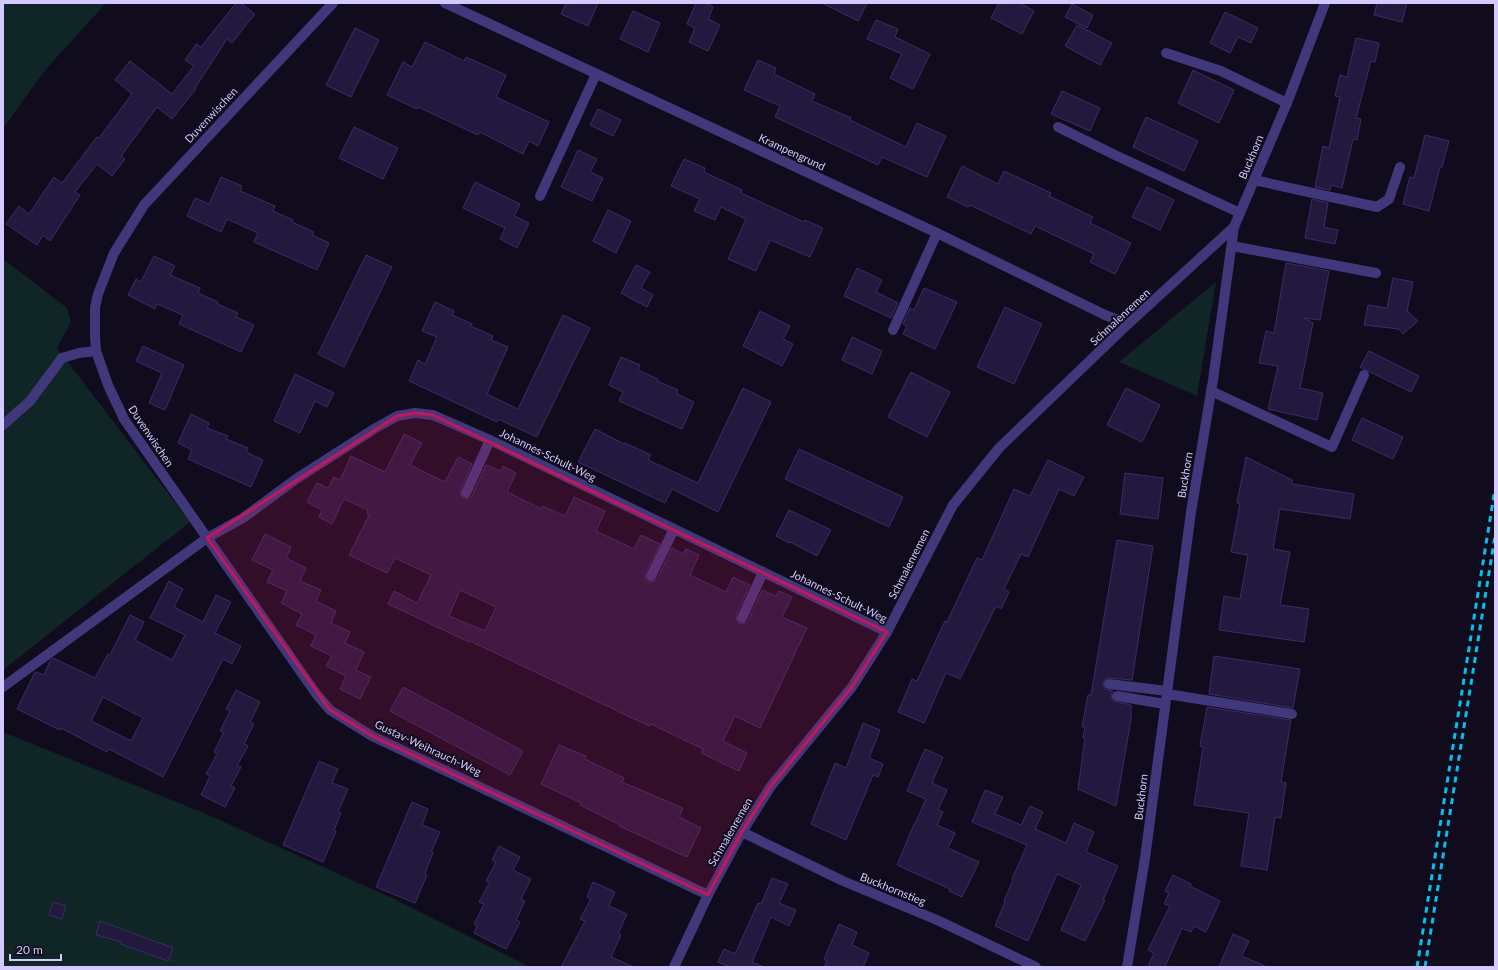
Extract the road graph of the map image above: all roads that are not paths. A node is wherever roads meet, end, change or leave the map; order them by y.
1 (333, 3) edge
2 (445, 3) edge
3 (1325, 3) edge
4 (1166, 53) dead end
5 (596, 74) junction
6 (1287, 103) junction
7 (1058, 126) dead end
8 (1400, 167) dead end
9 (1254, 180) junction
10 (540, 196) dead end
11 (1240, 213) junction
12 (1234, 227) junction
13 (937, 233) junction
14 (1232, 246) junction
15 (1376, 273) dead end
16 (1128, 324) junction
17 (893, 330) dead end
18 (96, 351) junction
19 (1364, 375) dead end
20 (1211, 391) junction
21 (3, 425) edge
22 (490, 440) junction
23 (466, 493) dead end
24 (674, 529) junction
25 (207, 538) junction
26 (763, 572) junction
27 (652, 576) dead end
28 (742, 618) dead end
29 (887, 632) junction
30 (1109, 684) dead end
31 (3, 687) edge
32 (1117, 696) dead end
33 (1166, 696) junction
34 (1292, 714) dead end
35 (742, 832) junction
36 (708, 895) junction
37 (674, 967) edge
38 (1036, 967) edge
39 (1127, 967) edge

1 - 18 street, Duvenwischen
2 - 5 street, Krampengrund
3 - 6 street, Buckhorn
4 - 6 street
5 - 10 street
5 - 13 street, Krampengrund
6 - 9 street, Buckhorn
7 - 11 street
8 - 9 street
9 - 11 street, Buckhorn
11 - 12 street, Buckhorn
12 - 14 street, Buckhorn
12 - 16 street, Schmalenremen
13 - 16 street, Krampengrund
13 - 17 street
14 - 15 street
14 - 20 street, Buckhorn
16 - 29 street, Schmalenremen
18 - 21 street
18 - 25 street, Duvenwischen
19 - 20 street
20 - 33 street, Buckhorn
22 - 23 street
22 - 24 street, Johannes-Schult-Weg
22 - 25 street, Johannes-Schult-Weg
24 - 26 street, Johannes-Schult-Weg
24 - 27 street
25 - 31 street
25 - 36 street, Gustav-Weihrauch-Weg
26 - 28 street
26 - 29 street, Johannes-Schult-Weg
29 - 35 street, Schmalenremen
30 - 33 street
32 - 33 street
33 - 34 street
33 - 39 street, Buckhorn
35 - 36 street, Schmalenremen
35 - 38 street, Buckhornstieg
36 - 37 street, Schmalenremen

